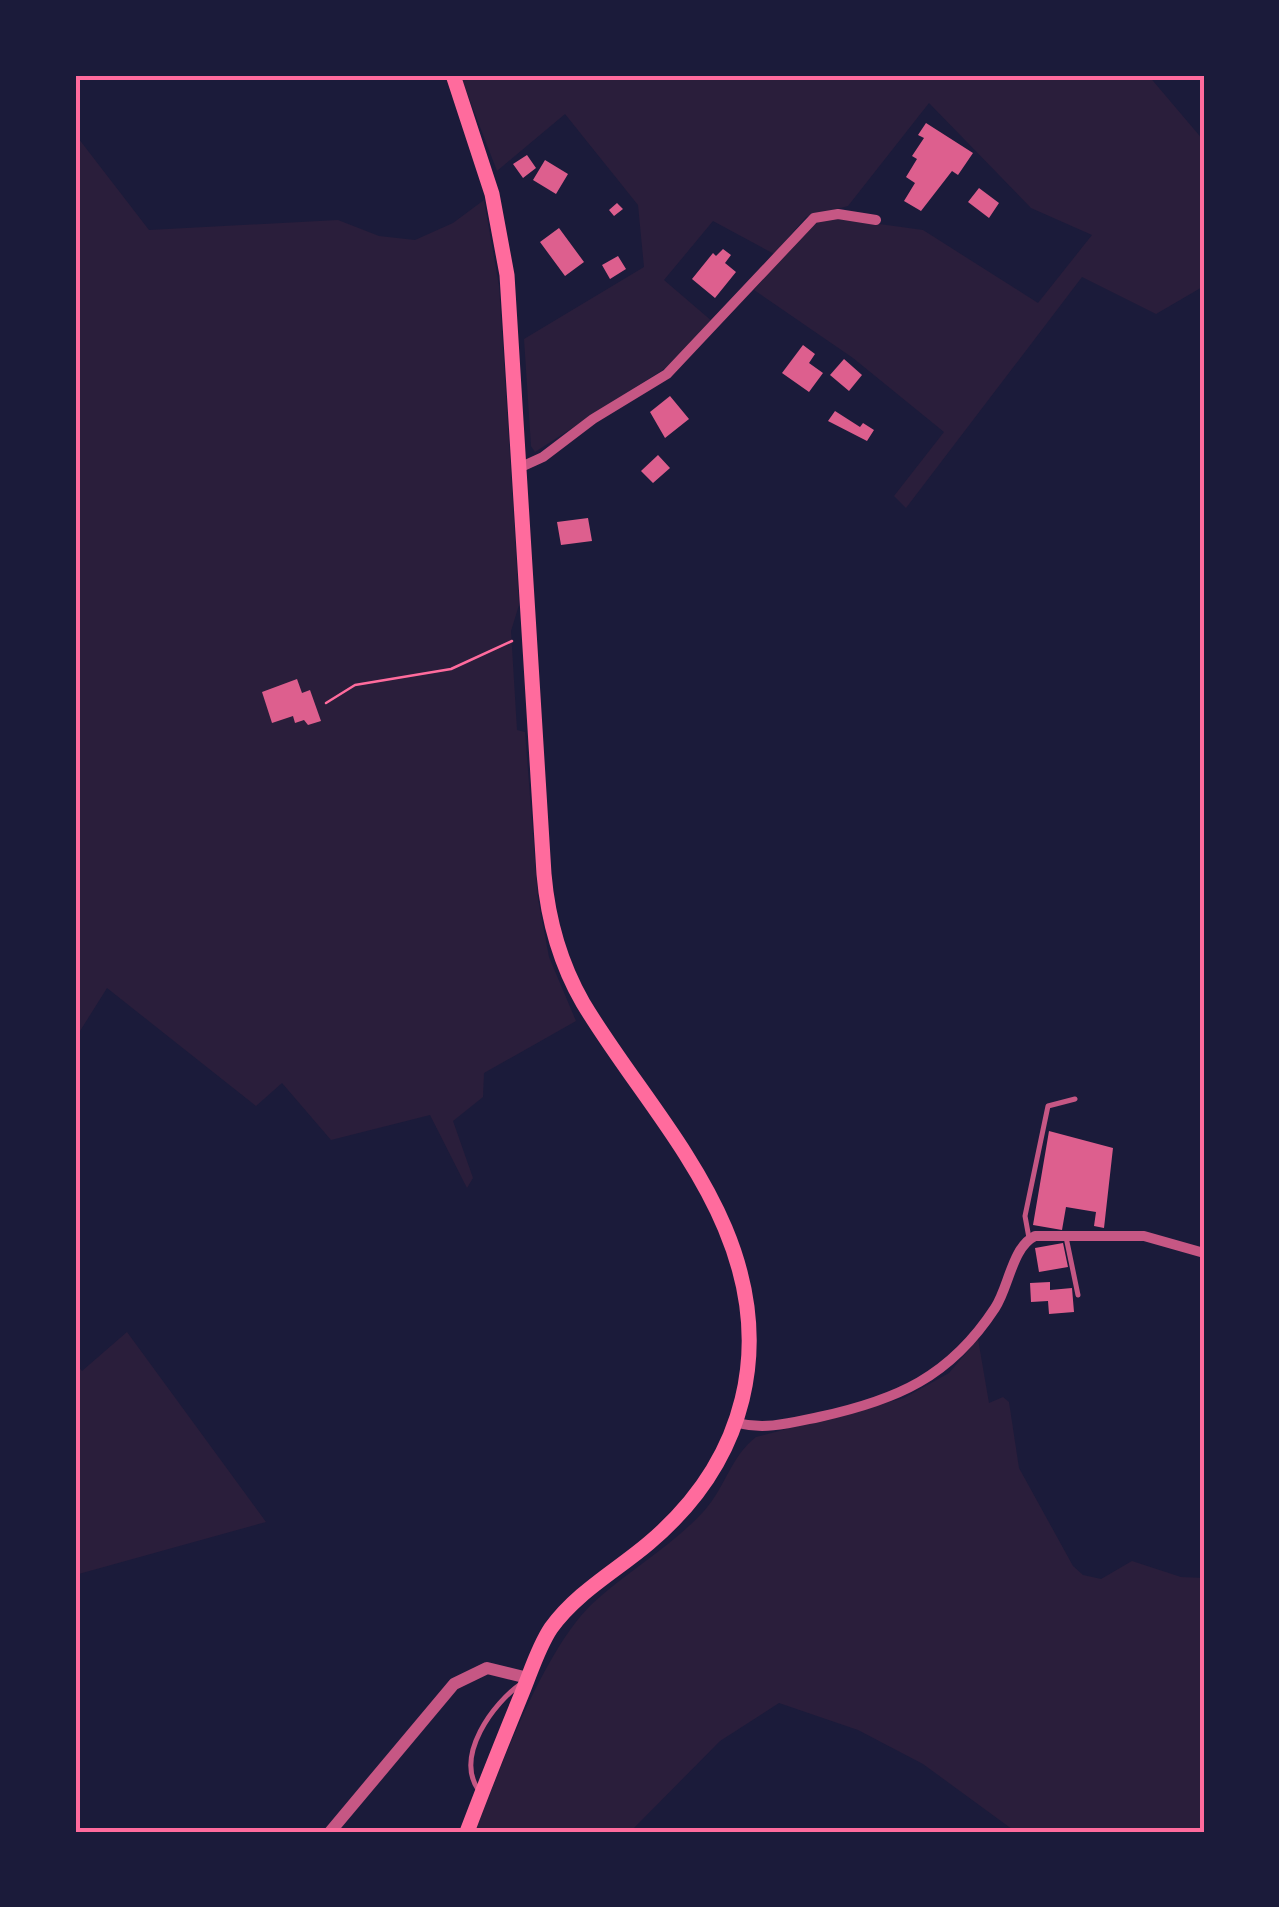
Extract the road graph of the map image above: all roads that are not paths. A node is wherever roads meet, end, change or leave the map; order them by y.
1 (453, 75) edge
2 (876, 220) dead end
3 (521, 466) junction
4 (1076, 1098) dead end
5 (1065, 1234) junction
6 (1029, 1238) junction
7 (1204, 1253) edge
8 (1078, 1294) dead end
9 (736, 1423) junction
10 (528, 1678) junction
11 (482, 1794) junction
12 (330, 1832) edge
13 (467, 1832) edge

1 - 3 main road
2 - 3 street
3 - 9 main road
4 - 6 lane
5 - 6 street
5 - 7 street
5 - 8 lane
6 - 9 street
9 - 10 main road
10 - 11 main road
10 - 11 lane
10 - 12 street
11 - 13 main road

